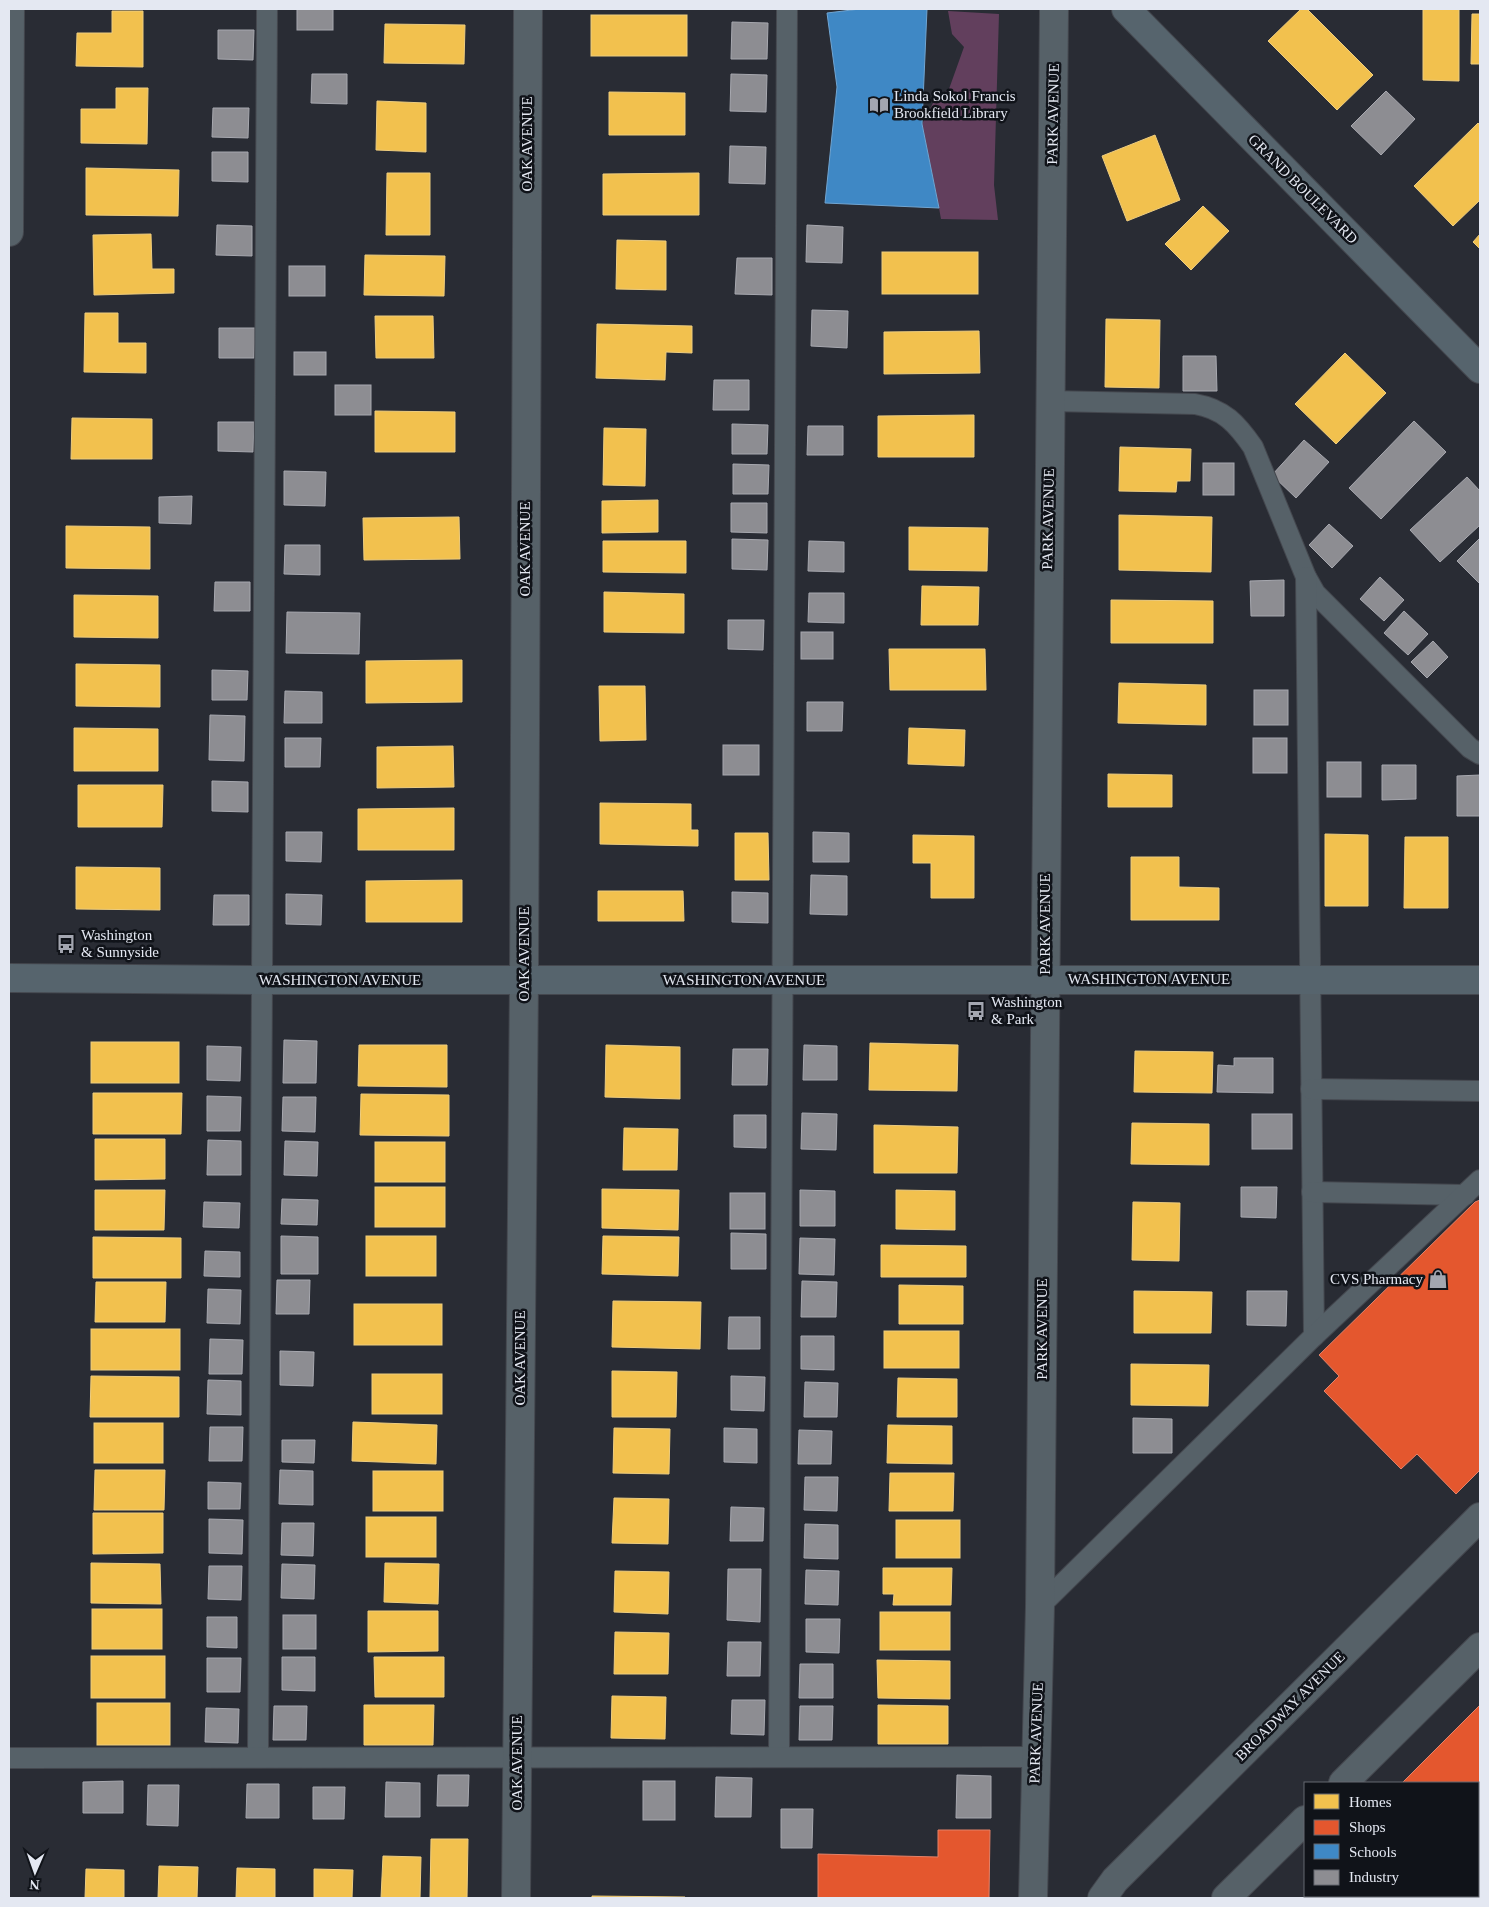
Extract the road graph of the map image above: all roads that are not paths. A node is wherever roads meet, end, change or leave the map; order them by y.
1 (10, 9) edge
2 (267, 9) edge
3 (528, 9) edge
4 (787, 9) edge
5 (1054, 9) edge
6 (1126, 9) edge
7 (9, 232) edge
8 (1480, 369) edge
9 (1049, 401) junction
10 (1306, 577) junction
11 (1480, 754) edge
12 (9, 978) edge
13 (1044, 979) junction
14 (262, 980) junction
15 (524, 980) junction
16 (1310, 980) junction
17 (1480, 980) edge
18 (784, 981) junction
19 (1311, 1089) junction
20 (1480, 1091) edge
21 (1480, 1180) edge
22 (1312, 1192) junction
23 (1465, 1194) junction
24 (1314, 1336) junction
25 (1480, 1517) edge
26 (1040, 1606) junction
27 (1480, 1648) edge
28 (258, 1756) junction
29 (779, 1757) junction
30 (1035, 1757) junction
31 (9, 1758) edge
32 (518, 1758) junction
33 (1344, 1782) edge
34 (1304, 1821) edge
35 (516, 1898) edge
36 (1033, 1898) edge
37 (1102, 1898) edge
38 (1226, 1898) edge

1 - 7 street
2 - 14 lane
3 - 15 street, OAK AVENUE
4 - 18 lane
5 - 9 street, PARK AVENUE
6 - 8 street, GRAND BOULEVARD
9 - 10 lane
9 - 13 street, PARK AVENUE
10 - 11 lane
10 - 16 lane
12 - 14 street, WASHINGTON AVENUE
13 - 16 street, WASHINGTON AVENUE
13 - 18 street, WASHINGTON AVENUE
13 - 26 street, PARK AVENUE
14 - 15 street, WASHINGTON AVENUE
14 - 28 lane
15 - 18 street, WASHINGTON AVENUE
15 - 32 street, OAK AVENUE
16 - 17 street, WASHINGTON AVENUE
16 - 19 lane
18 - 29 lane
19 - 20 lane
19 - 22 lane
21 - 23 lane
22 - 23 lane
22 - 24 lane
23 - 24 lane
24 - 26 lane
25 - 37 street, BROADWAY AVENUE
26 - 30 street, PARK AVENUE
27 - 33 street
28 - 31 lane
28 - 32 lane
29 - 30 lane
29 - 32 lane
30 - 36 street, PARK AVENUE
32 - 35 street, OAK AVENUE
34 - 38 street

